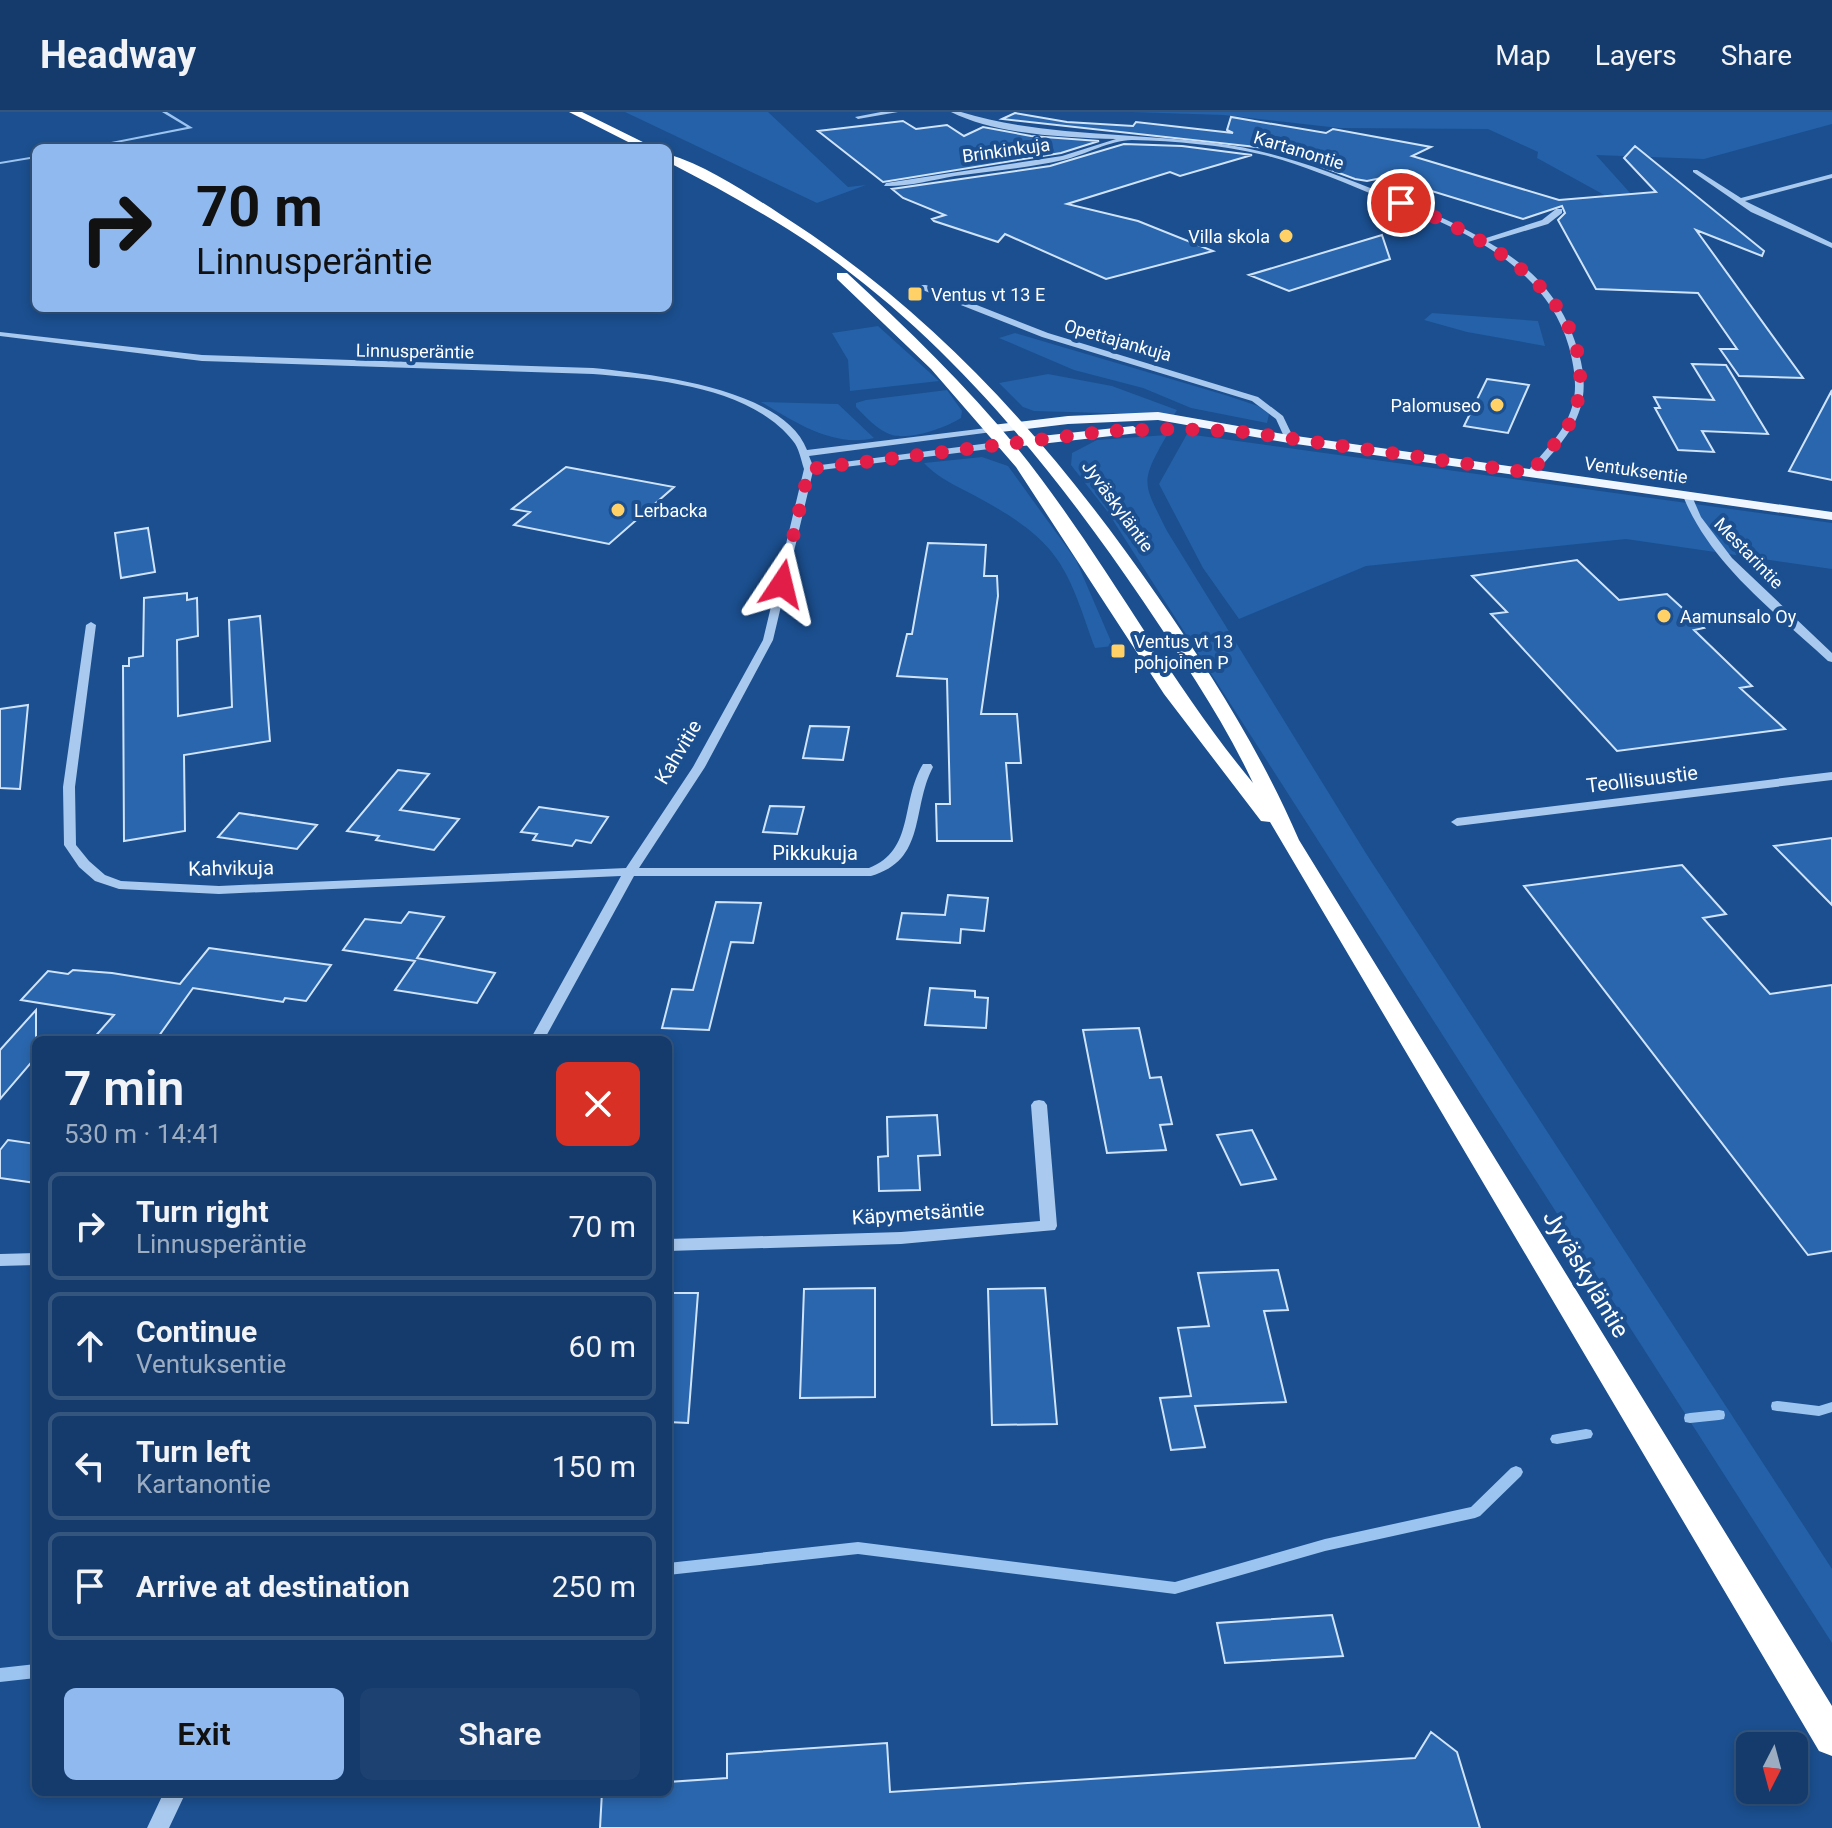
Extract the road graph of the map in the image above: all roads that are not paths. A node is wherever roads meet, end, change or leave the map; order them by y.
1 (574, 112) edge
2 (895, 112) edge
3 (954, 112) edge
4 (858, 117) dead end
5 (1128, 137) junction
6 (641, 144) edge
7 (672, 159) edge
8 (1695, 171) dead end
9 (1832, 176) edge
10 (886, 185) dead end
11 (1738, 201) junction
12 (756, 205) junction
13 (1559, 211) dead end
14 (1483, 241) junction
15 (1832, 246) edge
16 (923, 287) dead end
17 (0, 334) edge
18 (1022, 425) junction
19 (992, 429) junction
20 (1245, 432) junction
21 (1289, 439) junction
22 (1036, 441) junction
23 (1005, 444) junction
24 (807, 453) junction
25 (809, 469) junction
26 (1531, 473) junction
27 (1688, 496) junction
28 (1832, 516) edge
29 (91, 625) dead end
30 (1832, 659) edge
31 (927, 767) dead end
32 (1832, 776) edge
33 (1457, 822) dead end
34 (1288, 840) junction
35 (630, 872) junction
36 (539, 1036) edge
37 (1039, 1105) dead end
38 (672, 1245) edge
39 (32, 1259) edge
40 (0, 1260) edge
41 (1832, 1739) edge
42 (173, 1796) edge
43 (158, 1828) edge

1 - 6 highway
2 - 4 street
3 - 5 street, Kartanontie
5 - 10 street, Brinkinkuja
5 - 14 street, Kartanontie
7 - 12 highway, Jyväskyläntie
8 - 11 street
9 - 11 street
11 - 15 street
12 - 18 highway, Jyväskyläntie
12 - 19 highway, Jyväskyläntie
13 - 14 street
14 - 26 street, Kartanontie
16 - 21 street, Opettajankuja
17 - 24 street, Linnusperäntie
18 - 19 main road, Ventuksentie
18 - 20 main road, Ventuksentie
18 - 22 highway, Jyväskyläntie
19 - 23 highway, Jyväskyläntie
19 - 24 street
20 - 21 main road, Ventuksentie
20 - 22 main road, Ventuksentie
21 - 26 main road, Ventuksentie
22 - 23 main road, Ventuksentie
22 - 34 highway, Jyväskyläntie
23 - 25 street
23 - 34 highway, Jyväskyläntie
24 - 25 street
25 - 35 street, Kahvitie
26 - 27 main road, Ventuksentie
27 - 28 main road, Ventuksentie
27 - 30 street, Mestarintie
29 - 35 street, Kahvikuja
31 - 35 street, Pikkukuja
32 - 33 street, Teollisuustie
34 - 41 highway, Jyväskyläntie
35 - 36 street, Kahvitie
37 - 38 street, Käpymetsäntie
39 - 40 street
42 - 43 street

